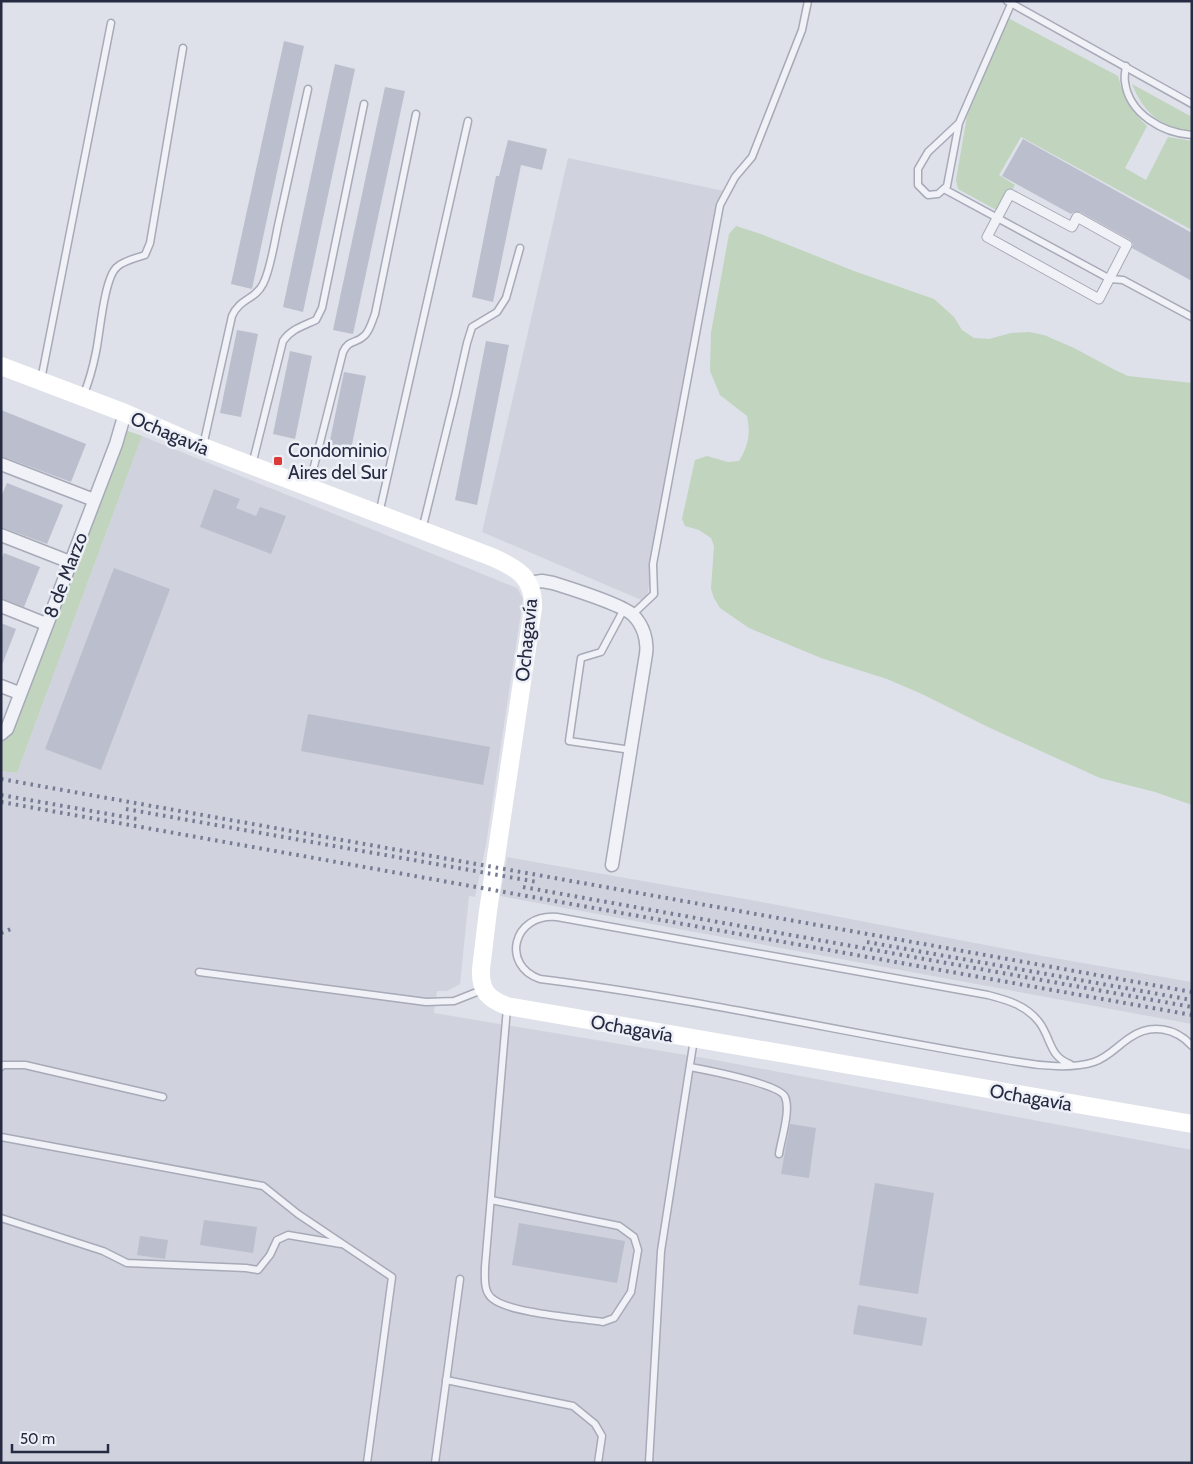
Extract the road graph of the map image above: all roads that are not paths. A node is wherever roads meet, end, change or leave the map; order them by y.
1 (808, 1) edge
2 (1009, 3) edge
3 (111, 24) dead end
4 (183, 48) dead end
5 (1126, 66) junction
6 (308, 89) dead end
7 (364, 104) dead end
8 (1192, 104) edge
9 (416, 114) dead end
10 (468, 121) dead end
11 (959, 123) junction
12 (1192, 135) edge
13 (944, 189) junction
14 (997, 218) junction
15 (520, 248) dead end
16 (1110, 279) junction
17 (1192, 317) edge
18 (1, 366) edge
19 (1, 379) edge
20 (41, 381) junction
21 (82, 397) junction
22 (123, 419) junction
23 (203, 447) junction
24 (1, 464) edge
25 (252, 466) junction
26 (308, 487) junction
27 (94, 500) junction
28 (379, 515) junction
29 (422, 531) junction
30 (1, 535) edge
31 (70, 562) junction
32 (528, 583) junction
33 (1, 606) edge
34 (628, 612) junction
35 (46, 624) junction
36 (1, 686) edge
37 (19, 693) junction
38 (1, 734) edge
39 (631, 750) junction
40 (612, 865) dead end
41 (198, 972) dead end
42 (484, 989) junction
43 (507, 1006) junction
44 (695, 1039) junction
45 (1192, 1046) edge
46 (1070, 1064) junction
47 (1, 1067) edge
48 (690, 1067) junction
49 (163, 1097) dead end
50 (1192, 1124) edge
51 (1, 1137) edge
52 (779, 1154) dead end
53 (491, 1200) junction
54 (1, 1218) edge
55 (345, 1244) junction
56 (460, 1279) dead end
57 (446, 1380) junction
58 (367, 1463) edge
59 (435, 1463) edge
60 (598, 1463) edge
61 (650, 1463) edge

1 - 34 lane
2 - 5 lane
2 - 11 lane
3 - 20 lane
4 - 21 lane
5 - 8 lane
5 - 12 lane
6 - 23 lane
7 - 25 lane
9 - 26 lane
10 - 28 lane
11 - 13 lane
11 - 13 lane
13 - 14 lane
14 - 16 lane
14 - 16 street
14 - 16 street
15 - 29 lane
16 - 17 lane
18 - 20 main road, Ochagavía
19 - 22 main road
20 - 21 main road, Ochagavía
21 - 22 main road, Ochagavía
22 - 23 main road, Ochagavía
22 - 27 street, 8 de Marzo
23 - 25 main road, Ochagavía
24 - 27 street
25 - 26 main road, Ochagavía
26 - 28 main road, Ochagavía
27 - 31 street, 8 de Marzo
28 - 29 main road, Ochagavía
29 - 32 main road, Ochagavía
30 - 31 street
31 - 35 street, 8 de Marzo
32 - 34 street, Ochagavía
32 - 42 main road, Ochagavía
33 - 35 street
34 - 39 street
34 - 39 lane
35 - 37 street, 8 de Marzo
36 - 37 street
37 - 38 street, 8 de Marzo
39 - 40 street
41 - 42 lane
42 - 43 main road, Ochagavía
43 - 44 main road, Ochagavía
43 - 53 lane
44 - 48 lane
44 - 50 main road, Ochagavía
45 - 46 lane
46 - 46 lane
47 - 49 lane
48 - 52 lane
48 - 61 lane
51 - 55 lane
53 - 53 lane
54 - 55 lane
55 - 58 lane
56 - 57 lane
57 - 59 lane
57 - 60 lane

